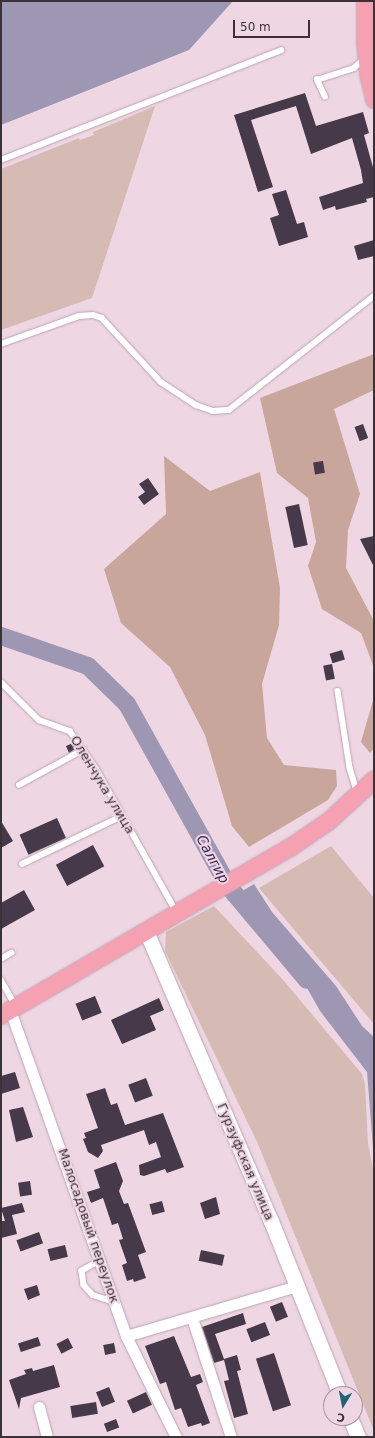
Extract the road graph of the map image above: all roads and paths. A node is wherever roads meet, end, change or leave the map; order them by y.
1 (368, 6) edge
2 (374, 42) edge
3 (281, 50) dead end
4 (367, 57) junction
5 (325, 97) dead end
6 (374, 99) edge
7 (1, 160) edge
8 (374, 296) edge
9 (1, 344) edge
10 (1, 682) edge
11 (338, 691) dead end
12 (82, 750) junction
13 (374, 779) edge
14 (20, 785) dead end
15 (358, 795) junction
16 (122, 816) junction
17 (22, 864) dead end
18 (178, 913) junction
19 (146, 931) junction
20 (11, 953) dead end
21 (1, 959) edge
22 (1, 980) edge
23 (9, 1010) edge
24 (100, 1261) junction
25 (297, 1286) junction
26 (115, 1302) junction
27 (192, 1318) junction
28 (126, 1336) junction
29 (337, 1386) edge
30 (40, 1407) dead end
31 (353, 1426) edge
32 (47, 1437) edge
33 (176, 1437) edge
34 (232, 1437) edge
35 (358, 1437) edge

1 - 4 main road
2 - 4 main road
3 - 7 lane
4 - 5 lane
4 - 6 main road
8 - 9 lane
10 - 12 lane, Оленчука улица
11 - 15 lane
12 - 14 lane
12 - 16 lane, Оленчука улица
13 - 15 main road
15 - 18 main road
16 - 17 lane
16 - 18 lane, Оленчука улица
18 - 19 main road
19 - 23 main road
19 - 25 main road, Гурзуфская улица
20 - 21 lane
22 - 23 lane
23 - 24 street, Малосадовый переулок
24 - 26 street, Малосадовый переулок
24 - 26 lane
25 - 27 street
25 - 29 main road, Гурзуфская улица
26 - 28 street, Малосадовый переулок
27 - 28 street
27 - 34 street
28 - 33 street, Малосадовый переулок
30 - 32 street
31 - 35 main road

